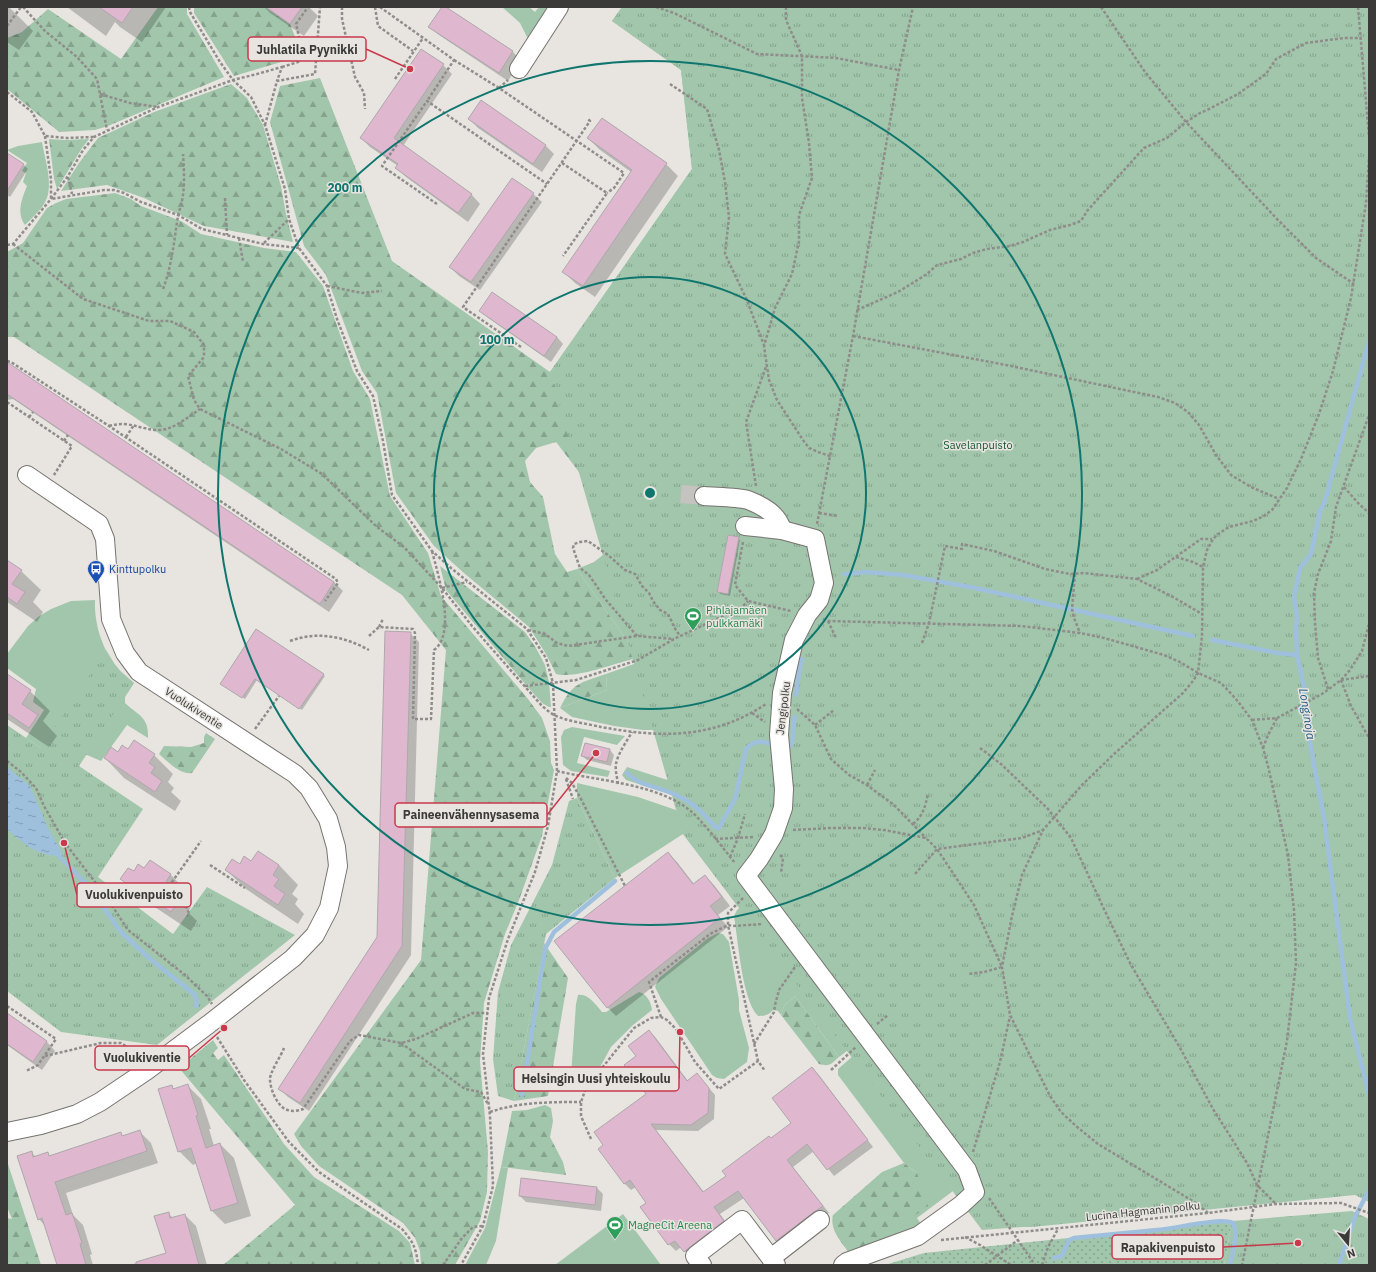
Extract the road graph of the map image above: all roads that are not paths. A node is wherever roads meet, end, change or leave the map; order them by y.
1 (559, 7) edge
2 (519, 69) dead end
3 (27, 474) dead end
4 (704, 496) tunnel mouth
5 (745, 526) road end
6 (782, 530) junction
7 (7, 1132) edge
8 (820, 1220) dead end
9 (773, 1261) edge
10 (702, 1265) edge
11 (843, 1265) edge

1 - 2 street
3 - 7 street, Vuolukiventie
4 - 6 street
5 - 6 street
6 - 11 street, Jengipolku
8 - 9 street
9 - 10 street

